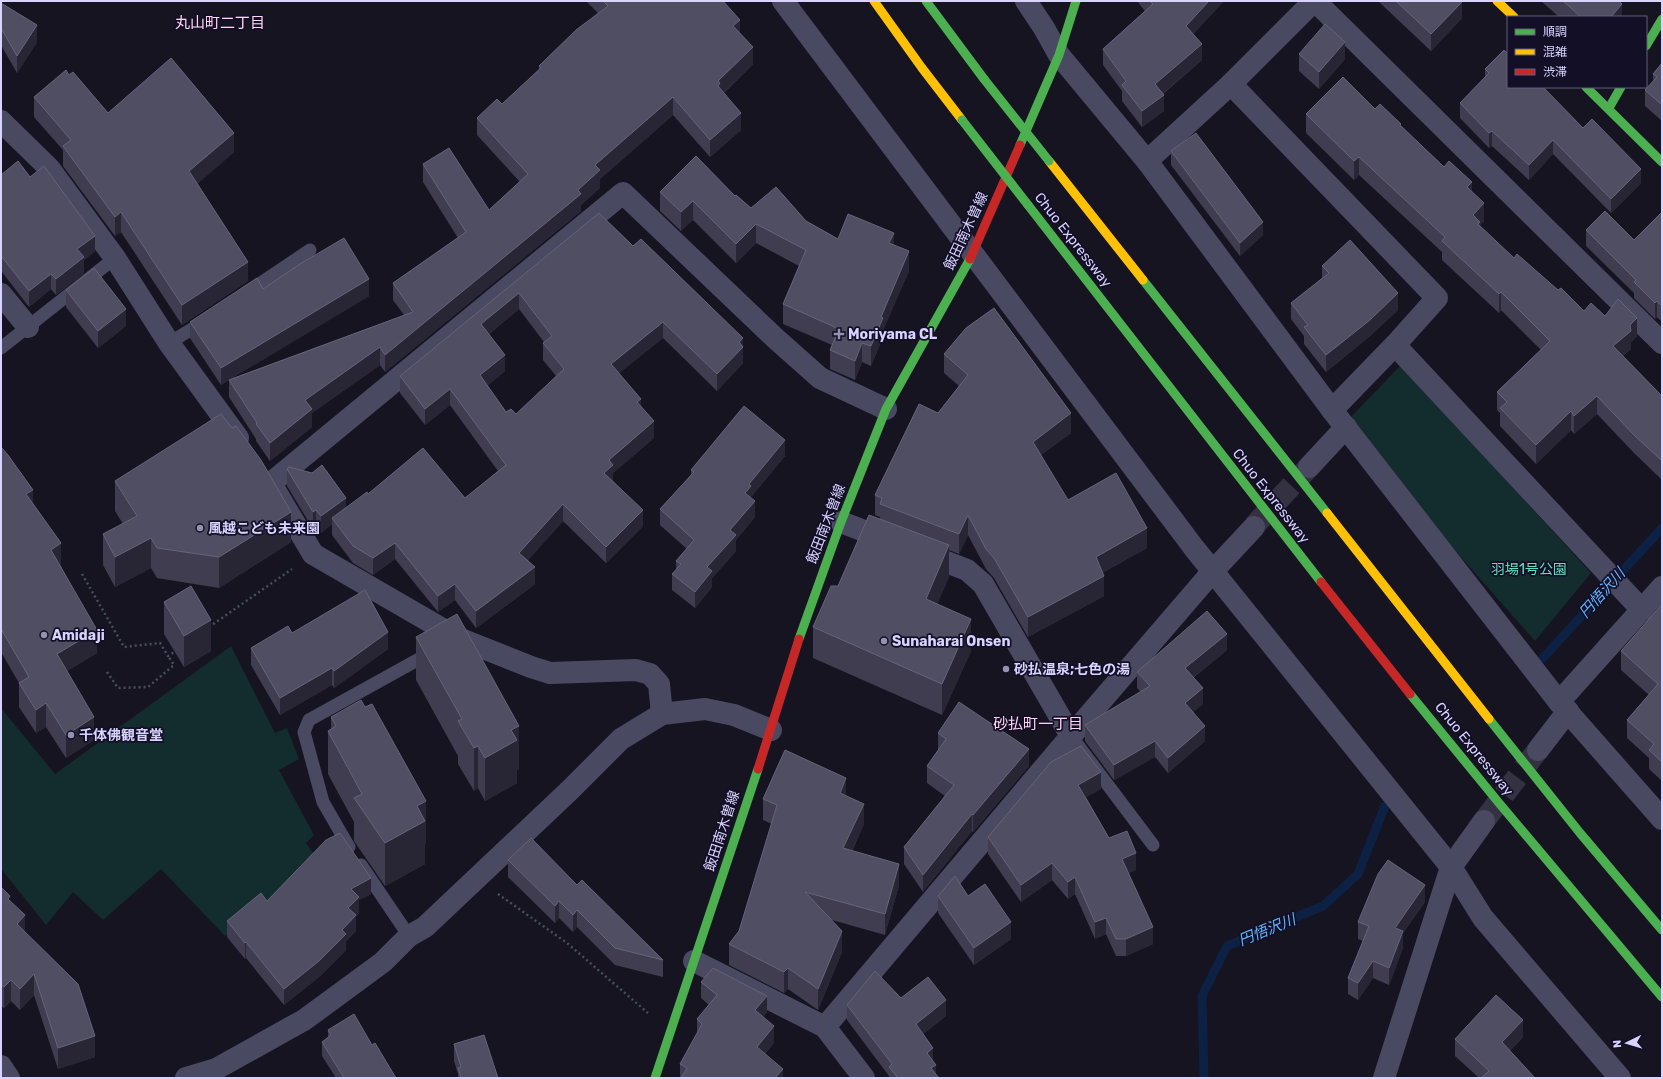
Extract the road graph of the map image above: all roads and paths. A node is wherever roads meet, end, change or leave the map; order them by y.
1 (783, 1) edge
2 (874, 1) edge
3 (926, 1) edge
4 (1026, 1) edge
5 (1076, 1) edge
6 (1314, 1) edge
7 (1498, 1) edge
8 (1513, 16) edge
9 (1662, 19) edge
10 (1647, 44) edge
11 (1059, 55) junction
12 (1231, 84) junction
13 (1587, 88) edge
14 (1620, 88) edge
15 (1608, 108) junction
16 (1, 121) edge
17 (1147, 161) junction
18 (1662, 162) edge
19 (310, 250) dead end
20 (973, 254) junction
21 (114, 258) junction
22 (1, 294) edge
23 (233, 302) edge
24 (214, 315) edge
25 (28, 327) junction
26 (169, 343) junction
27 (1662, 343) edge
28 (1395, 345) junction
29 (1, 348) edge
30 (886, 409) junction
31 (1332, 410) junction
32 (1346, 427) junction
33 (248, 451) edge
34 (1308, 467) tunnel mouth
35 (841, 522) junction
36 (1254, 527) tunnel mouth
37 (313, 554) junction
38 (1213, 571) junction
39 (82, 574) dead end
40 (1662, 587) edge
41 (1642, 610) junction
42 (206, 629) edge
43 (458, 638) junction
44 (180, 647) edge
45 (168, 656) junction
46 (107, 672) dead end
47 (1564, 707) junction
48 (662, 714) junction
49 (771, 730) junction
50 (1072, 736) junction
51 (1538, 750) tunnel mouth
52 (1662, 819) edge
53 (1484, 821) tunnel mouth
54 (1153, 845) dead end
55 (1451, 867) junction
56 (478, 878) junction
57 (1662, 930) edge
58 (409, 936) junction
59 (694, 961) junction
60 (1662, 997) edge
61 (824, 1026) junction
62 (670, 1030) junction
63 (1, 1066) edge
64 (9, 1078) edge
65 (186, 1078) edge
66 (655, 1078) edge
67 (864, 1078) edge
68 (1384, 1078) edge
69 (1620, 1078) edge

1 - 20 street
2 - 60 main road, Chuo Expressway, bridge
3 - 57 main road, bridge
4 - 11 street
5 - 11 main road, 飯田南木曽線
6 - 12 street
6 - 27 street
7 - 8 main road
9 - 10 main road
11 - 17 street
11 - 20 main road, 飯田南木曽線
12 - 17 street
12 - 28 street
13 - 15 main road
14 - 15 main road
15 - 18 main road
16 - 21 street
17 - 31 street
19 - 23 lane
20 - 30 main road, 飯田南木曽線
20 - 38 street
21 - 25 lane
21 - 26 street
22 - 25 street
24 - 26 lane
25 - 29 lane
26 - 33 street
28 - 31 street
28 - 41 street
30 - 35 main road, 飯田南木曽線
30 - 37 street
31 - 32 street
32 - 34 street
32 - 47 street
35 - 49 main road, 飯田南木曽線
35 - 50 street
36 - 38 street
37 - 42 path
37 - 43 street
38 - 50 street
38 - 55 street
39 - 45 path
40 - 41 street
41 - 47 street
43 - 48 street
43 - 58 lane
44 - 45 path
45 - 46 path
47 - 51 street
47 - 52 street
48 - 49 street
48 - 56 street
49 - 59 main road, 飯田南木曽線
50 - 54 lane
50 - 61 street
53 - 55 street
55 - 68 street
55 - 69 street
56 - 58 street
56 - 62 path
58 - 65 street
59 - 61 street
59 - 62 main road, 飯田南木曽線
61 - 67 street
62 - 66 main road, 飯田南木曽線
63 - 64 street

